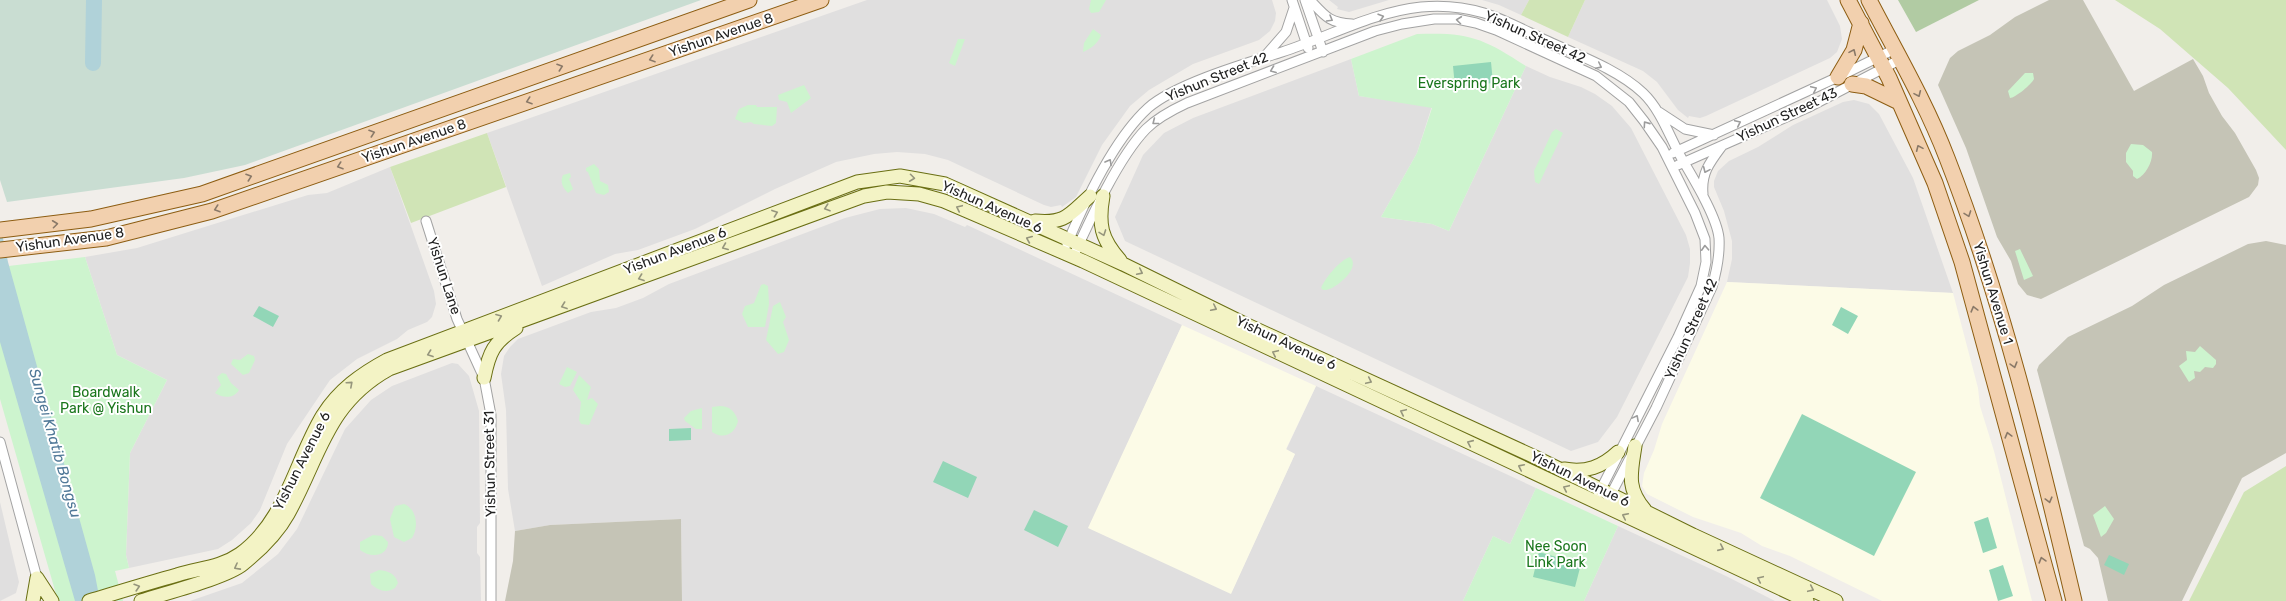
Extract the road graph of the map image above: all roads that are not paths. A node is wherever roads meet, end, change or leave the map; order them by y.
1 (749, 0) edge
2 (821, 0) edge
3 (1306, 0) edge
4 (1310, 0) edge
5 (1848, 0) edge
6 (1869, 0) edge
7 (1293, 4) edge
8 (1860, 23) junction
9 (1357, 24) junction
10 (1318, 39) junction
11 (1306, 43) junction
12 (1323, 52) junction
13 (1898, 54) junction
14 (1310, 56) junction
15 (1263, 58) junction
16 (1881, 63) junction
17 (1838, 77) junction
18 (1852, 84) junction
19 (1899, 102) junction
20 (1658, 111) junction
21 (1714, 135) junction
22 (1722, 145) junction
23 (1678, 151) junction
24 (1666, 157) junction
25 (1684, 162) junction
26 (1672, 168) junction
27 (1090, 196) junction
28 (1104, 196) junction
29 (1703, 198) junction
30 (1025, 220) junction
31 (426, 221) dead end
32 (0, 230) edge
33 (1074, 242) junction
34 (0, 250) edge
35 (673, 251) junction
36 (1068, 255) junction
37 (1123, 264) junction
38 (677, 265) junction
39 (526, 319) junction
40 (464, 336) junction
41 (484, 378) junction
42 (1483, 432) junction
43 (0, 442) edge
44 (1635, 446) junction
45 (1618, 452) junction
46 (1505, 459) junction
47 (1553, 466) junction
48 (1606, 492) junction
49 (1600, 504) junction
50 (1647, 513) junction
51 (37, 578) junction
52 (1798, 598) edge
53 (2053, 600) edge
54 (33, 601) edge
55 (52, 601) edge
56 (89, 601) edge
57 (141, 601) edge
58 (491, 601) edge
59 (1808, 601) edge
60 (1836, 601) edge
61 (2074, 601) edge

32 -> 1 main road, Yishun Avenue 8
2 -> 34 main road, Yishun Avenue 8
3 - 10 street
4 -> 9 street
5 - 8 main road, Yishun Avenue 1
6 - 13 main road, Yishun Avenue 1
7 - 11 street
7 - 15 street
8 - 16 main road, Yishun Avenue 1
17 -> 8 main road
9 - 10 street, Yishun Street 42
9 -> 20 street, Yishun Street 42
10 - 11 street, Yishun Street 42
10 - 12 street
11 - 14 street
11 - 15 street, Yishun Street 42
12 - 14 street, Yishun Street 42
24 -> 12 street, Yishun Street 42
13 - 16 street, Yishun Street 43
13 -> 61 main road, Yishun Avenue 1
14 -> 28 street, Yishun Street 42
27 -> 15 street, Yishun Street 42
16 - 17 street, Yishun Street 43
16 - 18 street, Yishun Street 43
16 - 19 main road, Yishun Avenue 1
21 -> 17 street, Yishun Street 43
18 - 19 main road
18 - 22 street, Yishun Street 43
53 -> 19 main road, Yishun Avenue 1
20 - 21 street
20 - 23 street, Yishun Street 42
21 - 23 street, Yishun Street 43
22 - 25 street, Yishun Street 43
22 -> 29 street
23 - 24 street, Yishun Street 43
23 - 25 street, Yishun Street 42
24 - 26 street, Yishun Street 42
25 - 26 street, Yishun Street 43
25 - 29 street, Yishun Street 42
45 -> 26 street, Yishun Street 42
27 - 30 main road
27 - 33 street, Yishun Street 42
28 - 33 street, Yishun Street 42
28 -> 37 main road
29 - 44 street, Yishun Street 42
30 - 33 main road, Yishun Avenue 6
35 -> 30 main road, Yishun Avenue 6
31 - 40 street, Yishun Lane
33 - 36 street, Yishun Street 42
33 - 37 main road, Yishun Avenue 6
35 - 38 main road
40 -> 35 main road, Yishun Avenue 6
36 -> 38 main road, Yishun Avenue 6
46 -> 36 main road, Yishun Avenue 6
37 -> 42 main road, Yishun Avenue 6
38 -> 39 main road, Yishun Avenue 6
39 - 40 main road, Yishun Avenue 6
39 - 41 main road
40 - 41 street, Yishun Street 31
56 -> 40 main road, Yishun Avenue 6
40 -> 57 main road, Yishun Avenue 6
41 - 58 street, Yishun Street 31
42 - 46 main road
42 - 47 main road, Yishun Avenue 6
43 - 51 street
44 - 48 street, Yishun Street 42
44 - 50 main road
45 - 47 main road
45 - 48 street, Yishun Street 42
49 -> 46 main road, Yishun Avenue 6
47 - 48 main road, Yishun Avenue 6
48 - 49 street, Yishun Street 42
48 - 50 main road, Yishun Avenue 6
52 -> 49 main road, Yishun Avenue 6
50 -> 60 main road, Yishun Avenue 6
51 - 54 main road
51 - 55 main road
52 - 59 main road, Yishun Avenue 6

